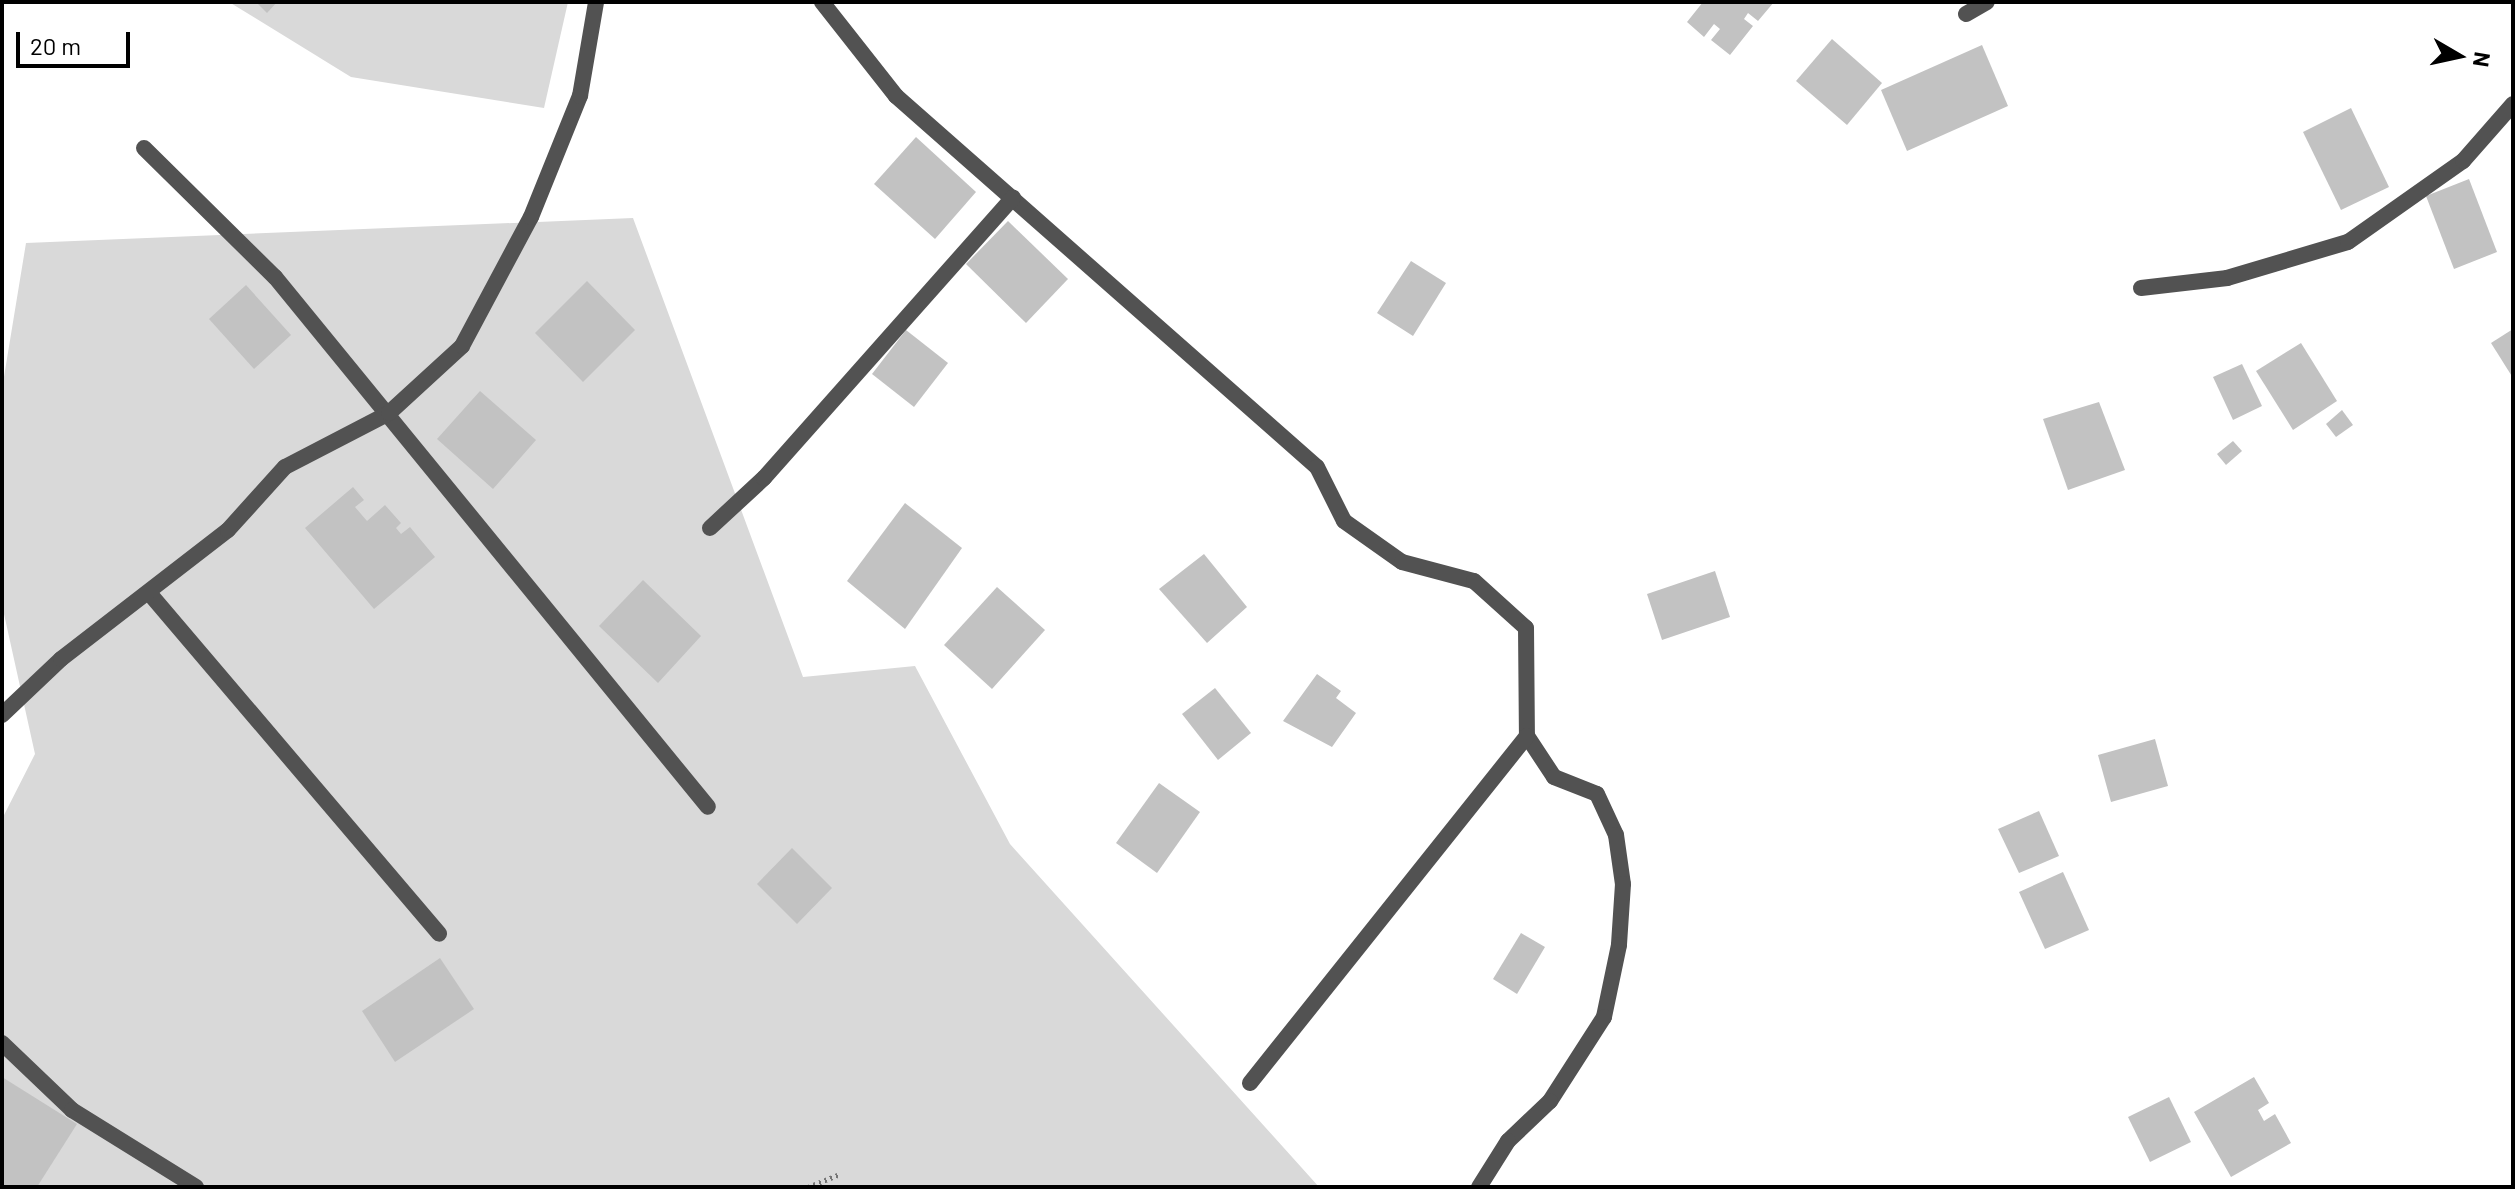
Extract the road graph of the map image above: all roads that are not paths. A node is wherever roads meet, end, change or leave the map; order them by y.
1 (596, 2) edge
2 (822, 2) edge
3 (1987, 2) edge
4 (1966, 14) dead end
5 (2513, 104) edge
6 (144, 148) dead end
7 (1013, 198) junction
8 (2141, 288) dead end
9 (389, 413) junction
10 (710, 528) dead end
11 (150, 594) junction
12 (2, 715) edge
13 (1527, 736) junction
14 (708, 807) dead end
15 (439, 934) dead end
16 (2, 1043) edge
17 (1250, 1083) dead end
18 (196, 1187) edge
19 (1479, 1187) edge

1 - 9 street
2 - 7 street
3 - 4 street
5 - 8 street
6 - 9 street
7 - 10 street
7 - 13 street
9 - 11 street
9 - 14 street
11 - 12 street
11 - 15 street
13 - 17 street
13 - 19 street
16 - 18 street

